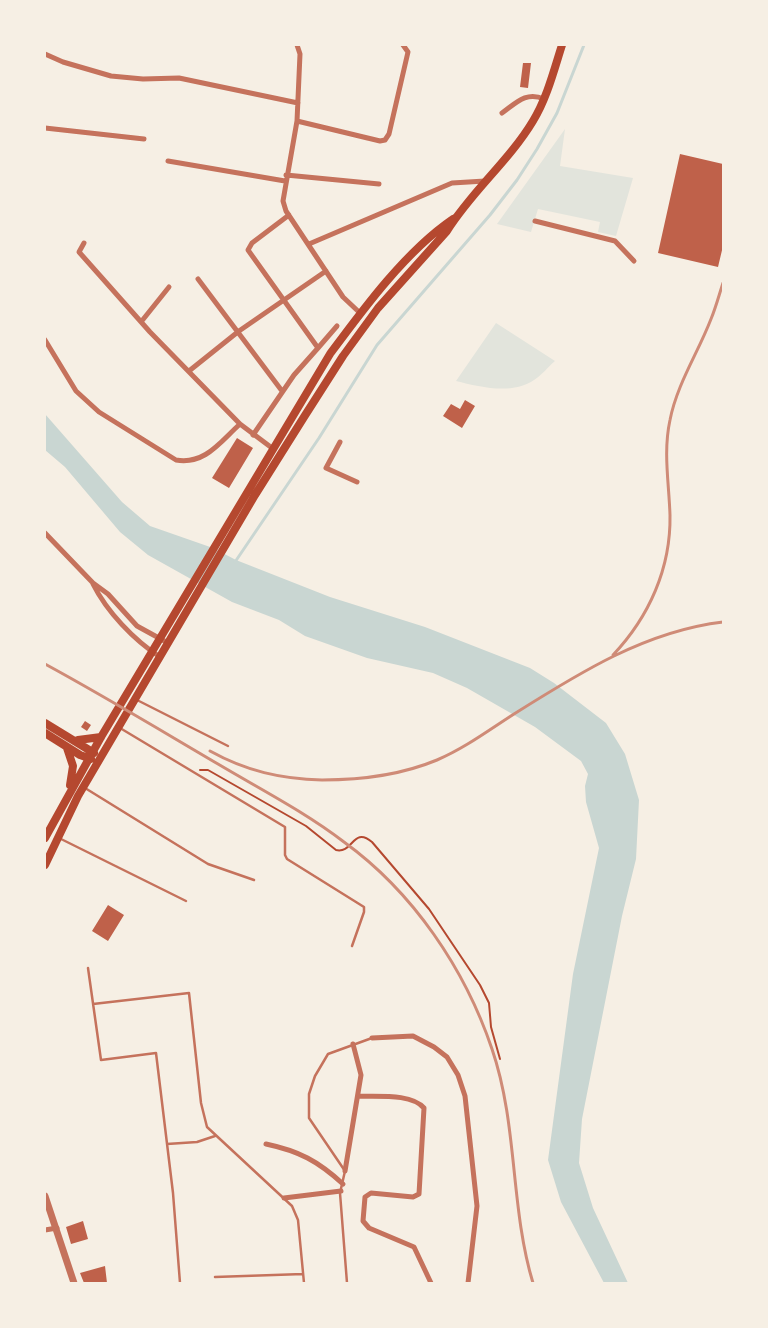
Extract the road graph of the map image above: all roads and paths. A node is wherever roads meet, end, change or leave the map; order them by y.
1 (298, 45) edge
2 (403, 45) edge
3 (562, 45) edge
4 (45, 54) edge
5 (544, 99) junction
6 (298, 103) junction
7 (502, 113) dead end
8 (297, 121) junction
9 (45, 128) edge
10 (144, 139) dead end
11 (168, 161) dead end
12 (286, 175) junction
13 (285, 181) junction
14 (487, 181) junction
15 (379, 184) dead end
16 (289, 215) junction
17 (455, 218) junction
18 (535, 222) dead end
19 (84, 242) dead end
20 (309, 244) junction
21 (634, 261) dead end
22 (326, 271) junction
23 (198, 278) dead end
24 (169, 287) dead end
25 (283, 301) junction
26 (370, 301) junction
27 (378, 308) junction
28 (360, 313) junction
29 (141, 322) junction
30 (337, 326) dead end
31 (239, 330) junction
32 (45, 340) edge
33 (318, 348) junction
34 (189, 371) junction
35 (282, 391) junction
36 (240, 424) junction
37 (253, 435) junction
38 (340, 442) dead end
39 (272, 448) junction
40 (357, 482) dead end
41 (45, 532) edge
42 (93, 583) junction
43 (159, 639) junction
44 (168, 643) junction
45 (152, 652) junction
46 (160, 657) junction
47 (135, 699) junction
48 (45, 723) edge
49 (118, 727) junction
50 (45, 733) edge
51 (101, 737) junction
52 (76, 740) junction
53 (228, 746) dead end
54 (67, 748) junction
55 (90, 755) junction
56 (100, 760) junction
57 (196, 772) junction
58 (83, 788) junction
59 (69, 791) junction
60 (57, 837) junction
61 (45, 838) edge
62 (45, 865) edge
63 (254, 880) dead end
64 (186, 901) dead end
65 (352, 946) dead end
66 (88, 968) dead end
67 (93, 1004) junction
68 (372, 1038) joint
69 (353, 1044) junction
70 (500, 1059) dead end
71 (358, 1096) junction
72 (215, 1136) junction
73 (167, 1144) junction
74 (266, 1144) dead end
75 (345, 1170) junction
76 (343, 1184) junction
77 (341, 1191) junction
78 (45, 1196) edge
79 (284, 1198) junction
80 (56, 1228) junction
81 (45, 1230) edge
82 (303, 1274) junction
83 (215, 1277) dead end
84 (74, 1283) edge
85 (180, 1283) edge
86 (304, 1283) edge
87 (347, 1283) edge
88 (431, 1283) edge
89 (468, 1283) edge

1 - 6 street
2 - 8 street
3 - 5 main road
4 - 6 street
5 - 7 street
5 - 14 main road
6 - 8 street
8 - 12 street
9 - 10 street
11 - 13 street
12 - 13 street
12 - 15 street
13 - 16 street
14 - 17 main road
14 - 20 street
16 - 20 street
16 - 25 street
17 - 26 main road
17 - 27 main road
18 - 21 street
19 - 29 street
20 - 22 street
22 - 25 street
22 - 28 street
23 - 31 street
24 - 29 street
25 - 31 street
25 - 33 street
26 - 27 street
26 - 28 main road
27 - 44 main road
28 - 39 main road
29 - 34 street
30 - 33 street
31 - 34 street
31 - 35 street
32 - 36 street
33 - 35 street
34 - 36 street
35 - 37 street
36 - 37 street
37 - 39 street
38 - 40 street
39 - 43 main road
41 - 42 street
42 - 43 street
42 - 45 street
43 - 44 street
43 - 45 main road
44 - 46 main road
45 - 46 street
45 - 51 main road
46 - 47 main road
47 - 49 main road
47 - 53 lane
48 - 52 main road
49 - 56 main road
49 - 57 lane
50 - 54 main road
51 - 52 main road
51 - 55 main road
52 - 55 main road
54 - 55 main road
54 - 59 main road
55 - 56 main road
55 - 59 main road
56 - 58 main road
57 - 65 lane
57 - 70 path
58 - 60 main road
58 - 63 lane
59 - 61 main road
60 - 62 main road
60 - 64 lane
66 - 67 lane
67 - 72 lane
67 - 73 lane
68 - 69 lane
68 - 89 street
69 - 71 street
69 - 75 lane
71 - 75 street
71 - 88 street
72 - 73 lane
72 - 79 lane
73 - 85 lane
74 - 76 street
75 - 76 lane
76 - 77 lane
77 - 79 street
77 - 87 lane
78 - 80 street
79 - 82 lane
80 - 81 street
80 - 84 street
82 - 83 lane
82 - 86 lane

